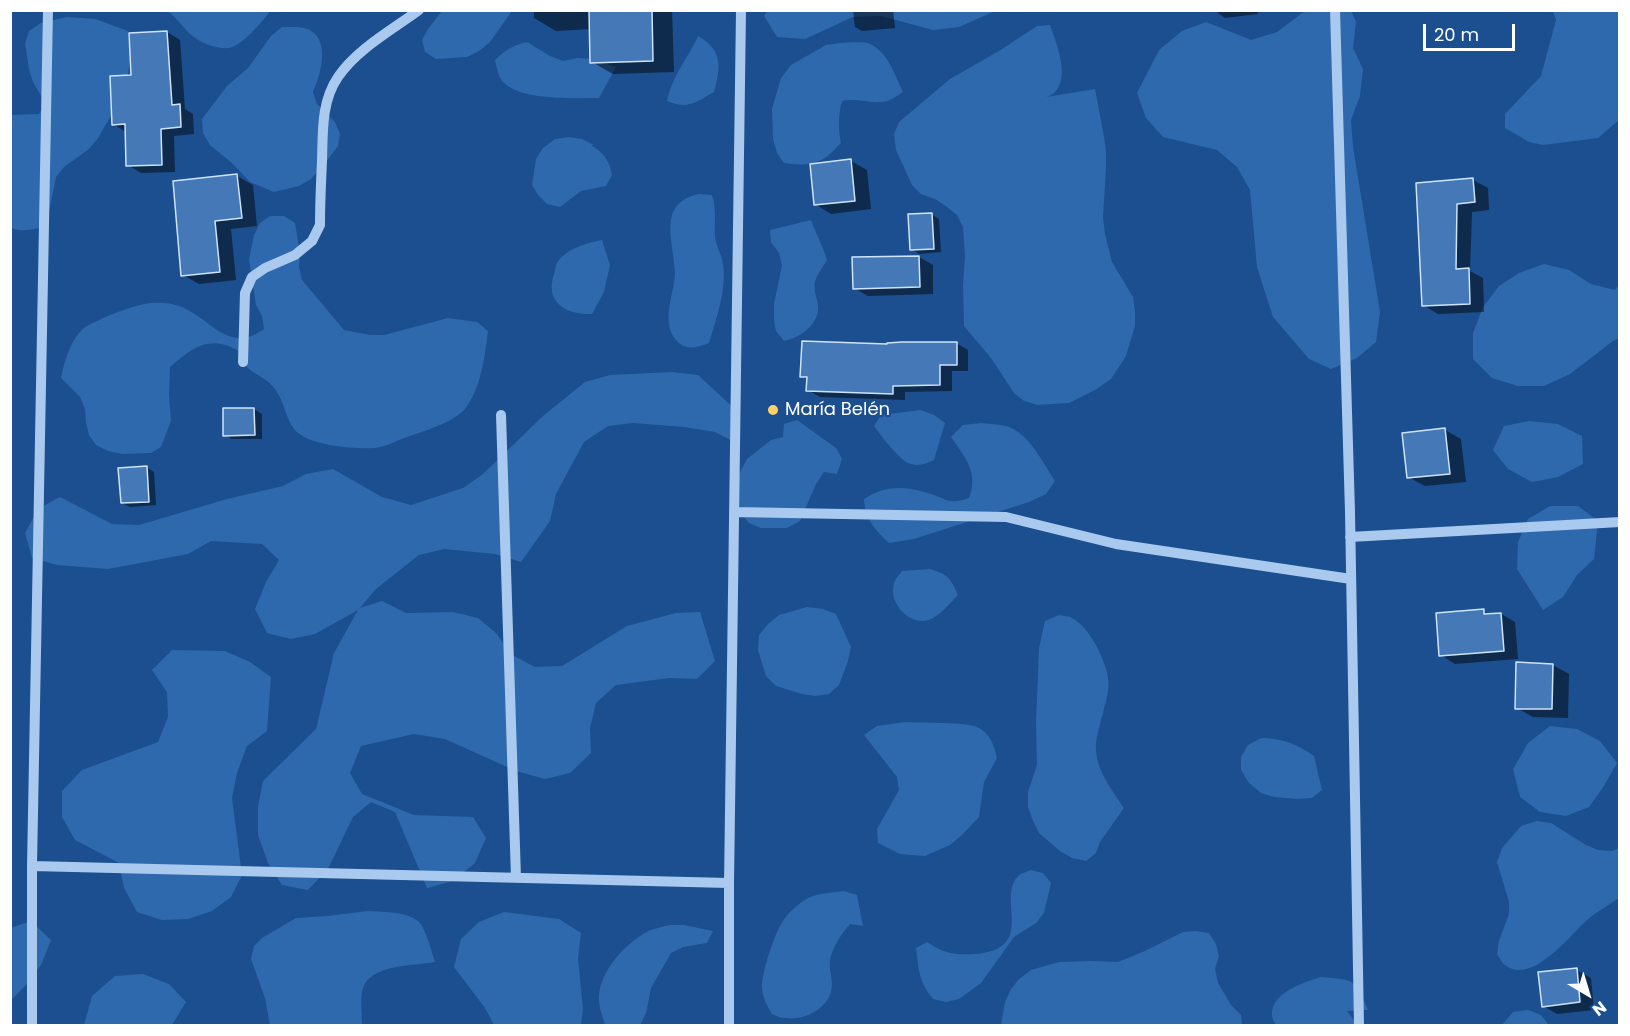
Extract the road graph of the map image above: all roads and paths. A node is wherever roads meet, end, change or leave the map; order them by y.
1 (48, 10) edge
2 (419, 10) edge
3 (741, 10) edge
4 (1335, 10) edge
5 (243, 362) dead end
6 (501, 415) dead end
7 (734, 512) junction
8 (1620, 522) edge
9 (1350, 537) junction
10 (1351, 579) junction
11 (32, 866) junction
12 (516, 878) junction
13 (729, 883) junction
14 (32, 1026) edge
15 (729, 1026) edge
16 (1359, 1026) edge

1 - 11 street
2 - 5 street
3 - 7 street
4 - 9 street
6 - 12 street
7 - 10 street
7 - 13 street
8 - 9 street
9 - 10 street
10 - 16 street
11 - 12 street
11 - 14 street
12 - 13 street
13 - 15 street

